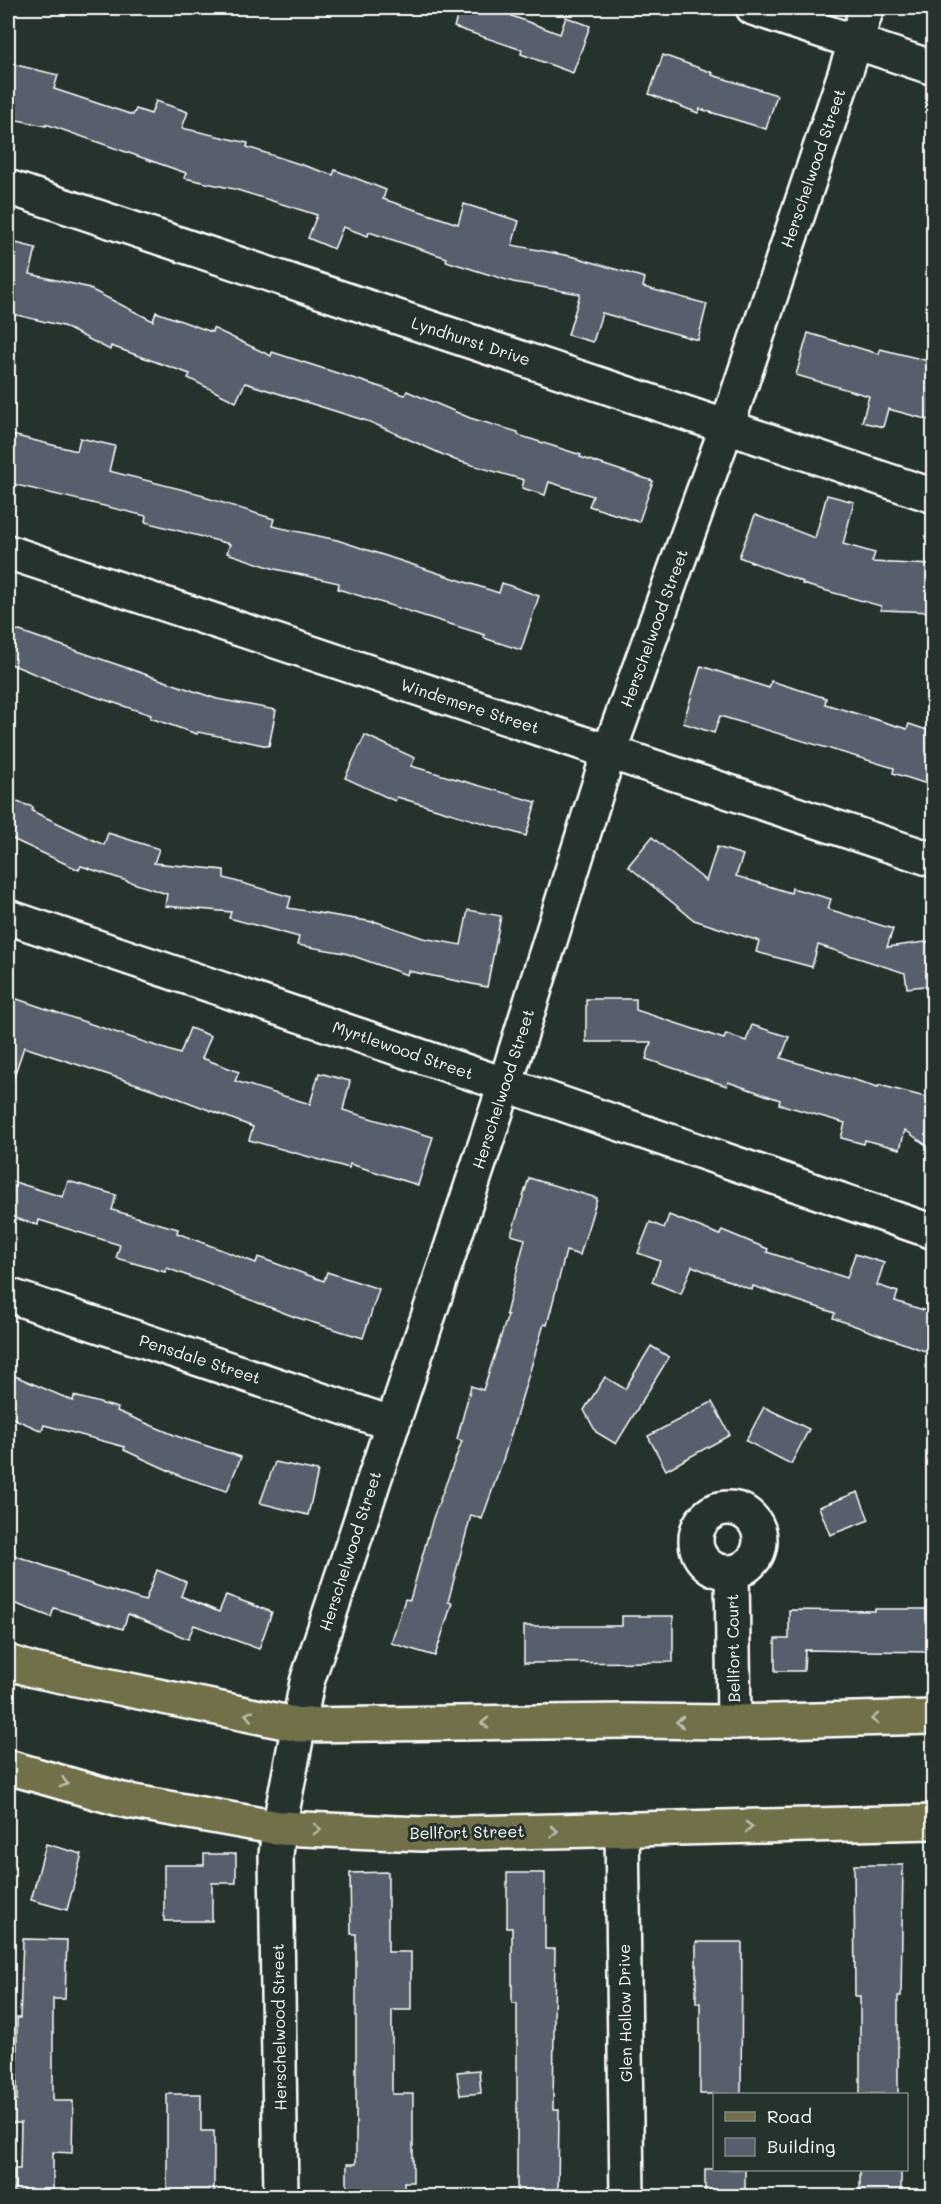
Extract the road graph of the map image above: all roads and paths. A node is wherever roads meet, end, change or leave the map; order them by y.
1 (753, 8) edge
2 (867, 8) edge
3 (856, 42) junction
4 (933, 68) edge
5 (8, 187) edge
6 (727, 426) junction
7 (933, 496) edge
8 (8, 552) edge
9 (609, 752) junction
10 (933, 861) edge
11 (8, 917) edge
12 (505, 1085) junction
13 (933, 1232) edge
14 (8, 1295) edge
15 (393, 1424) junction
16 (732, 1573) dead end
17 (8, 1662) edge
18 (933, 1717) edge
19 (734, 1722) junction
20 (299, 1725) junction
21 (8, 1767) edge
22 (933, 1822) edge
23 (279, 1828) junction
24 (622, 1830) junction
25 (281, 2196) edge
26 (627, 2196) edge

1 - 3 street
2 - 3 street, Herschelwood Street
3 - 4 street
3 - 6 street, Herschelwood Street
5 - 6 street, Lyndhurst Drive
6 - 7 street, Lyndhurst Drive
6 - 9 street, Herschelwood Street
8 - 9 street, Windemere Street
9 - 10 street, Windemere Street
9 - 12 street, Herschelwood Street
11 - 12 street, Myrtlewood Street
12 - 13 street, Myrtlewood Street
12 - 15 street, Herschelwood Street
14 - 15 street, Pensdale Street
15 - 20 street, Herschelwood Street
16 - 19 street, Bellfort Court
20 -> 17 main road
18 -> 19 main road
19 -> 20 main road
20 - 23 street, Herschelwood Street
21 -> 23 main road, Bellfort Street
24 -> 22 main road, Bellfort Street
23 -> 24 main road, Bellfort Street
23 - 25 street, Herschelwood Street
24 - 26 street, Glen Hollow Drive

